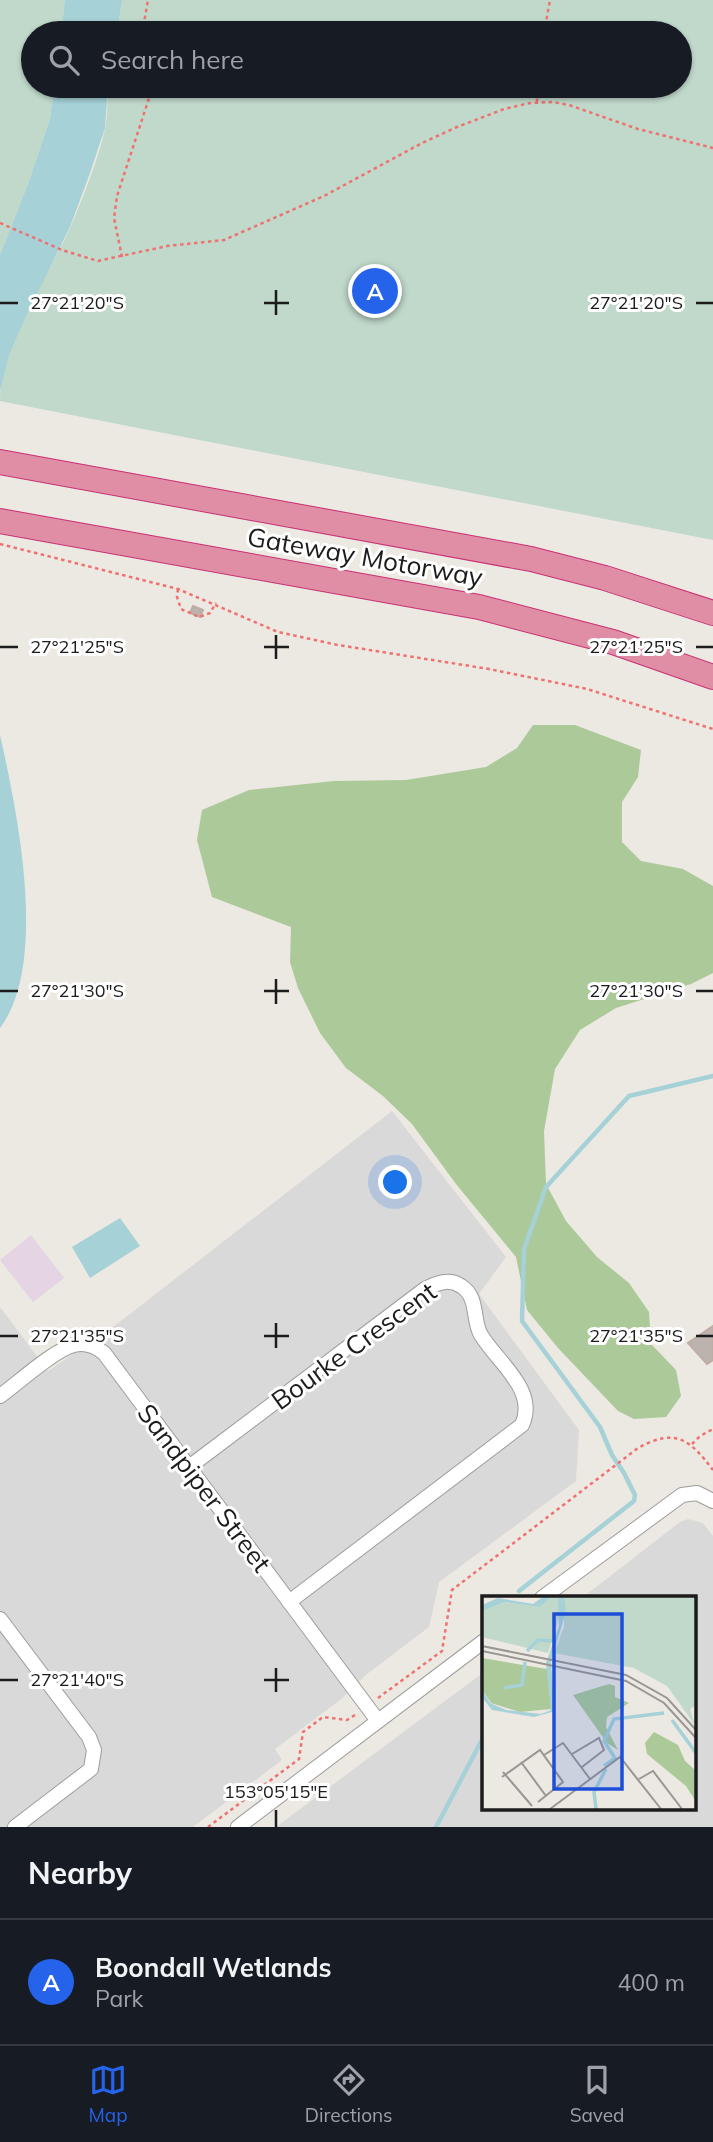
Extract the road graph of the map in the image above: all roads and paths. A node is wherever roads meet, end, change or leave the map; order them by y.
1 (148, 0) edge
2 (550, 0) edge
3 (144, 21) edge
4 (546, 21) edge
5 (149, 98) edge
6 (537, 98) edge
7 (537, 102) junction
8 (713, 148) edge
9 (2, 224) edge
10 (122, 257) junction
11 (2, 462) edge
12 (0, 521) edge
13 (0, 544) edge
14 (178, 589) junction
15 (216, 603) junction
16 (713, 613) edge
17 (713, 677) edge
18 (713, 729) edge
19 (0, 1396) edge
20 (713, 1429) edge
21 (692, 1444) junction
22 (188, 1467) junction
23 (713, 1470) edge
24 (713, 1501) edge
25 (545, 1596) edge
26 (289, 1602) junction
27 (0, 1619) edge
28 (482, 1643) edge
29 (376, 1699) dead end
30 (359, 1712) dead end
31 (378, 1721) junction
32 (15, 1827) edge
33 (208, 1827) edge
34 (238, 1827) edge

1 - 3 path
2 - 4 path
5 - 10 path
6 - 7 path
7 - 8 path
7 - 10 path
9 - 10 path
11 - 16 highway, Gateway Motorway
12 - 17 highway, Gateway Motorway
13 - 14 path
14 - 15 path
14 - 15 path
15 - 18 path
19 - 22 street, Sandpiper Street
20 - 21 path
21 - 23 path
21 - 29 path
22 - 26 street, Sandpiper Street
22 - 26 street, Bourke Crescent
24 - 25 street
26 - 31 street, Sandpiper Street
27 - 32 street
28 - 31 street
30 - 33 path
31 - 34 street

